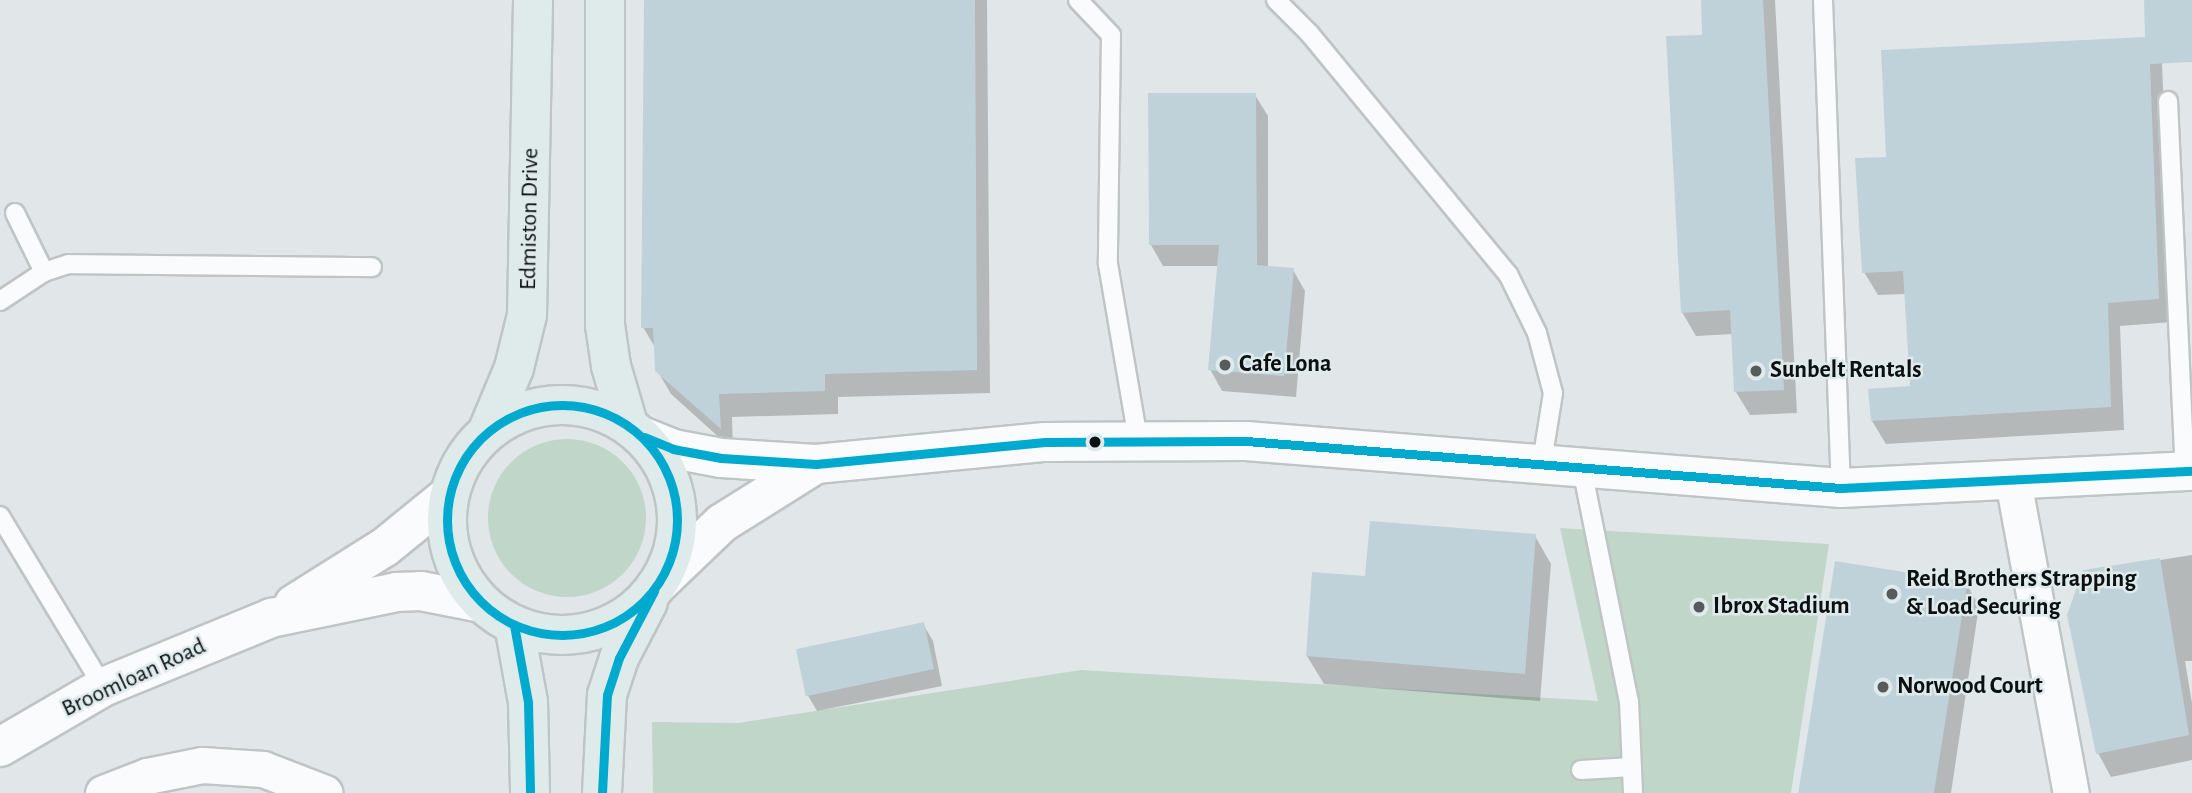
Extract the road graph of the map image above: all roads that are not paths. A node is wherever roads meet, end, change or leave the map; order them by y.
1 (533, 0) edge
2 (605, 0) edge
3 (1078, 0) edge
4 (1276, 0) edge
5 (1823, 0) edge
6 (2168, 101) dead end
7 (15, 212) dead end
8 (372, 267) dead end
9 (44, 272) junction
10 (0, 301) edge
11 (488, 430) junction
12 (636, 430) junction
13 (1138, 439) junction
14 (1542, 462) junction
15 (816, 464) junction
16 (1581, 464) junction
17 (2188, 471) edge
18 (2013, 481) junction
19 (1841, 488) junction
20 (449, 495) junction
21 (0, 516) edge
22 (655, 588) junction
23 (481, 603) junction
24 (271, 618) junction
25 (514, 625) junction
26 (103, 687) junction
27 (0, 747) edge
28 (1632, 768) junction
29 (1581, 770) dead end
30 (103, 793) edge
31 (324, 793) edge
32 (530, 793) edge
33 (602, 793) edge
34 (1633, 793) edge
35 (2071, 793) edge

1 - 11 main road, Edmiston Drive
2 - 12 main road
3 - 13 lane
4 - 14 lane
5 - 19 lane
6 - 17 lane
7 - 9 lane
8 - 9 lane
9 - 10 lane
11 - 12 main road
11 - 20 main road
12 - 15 street
12 - 22 main road
13 - 14 street
13 - 15 street
14 - 16 street
15 - 22 street
16 - 19 street
16 - 28 lane
17 - 18 street
18 - 19 street
18 - 35 street
20 - 23 main road
20 - 24 street, Broomloan Road
21 - 26 lane
22 - 25 main road
22 - 33 main road
23 - 24 street, Broomloan Road
23 - 25 main road
24 - 26 street, Broomloan Road
25 - 32 main road
26 - 27 street, Broomloan Road
28 - 29 lane
28 - 34 lane
30 - 31 street

